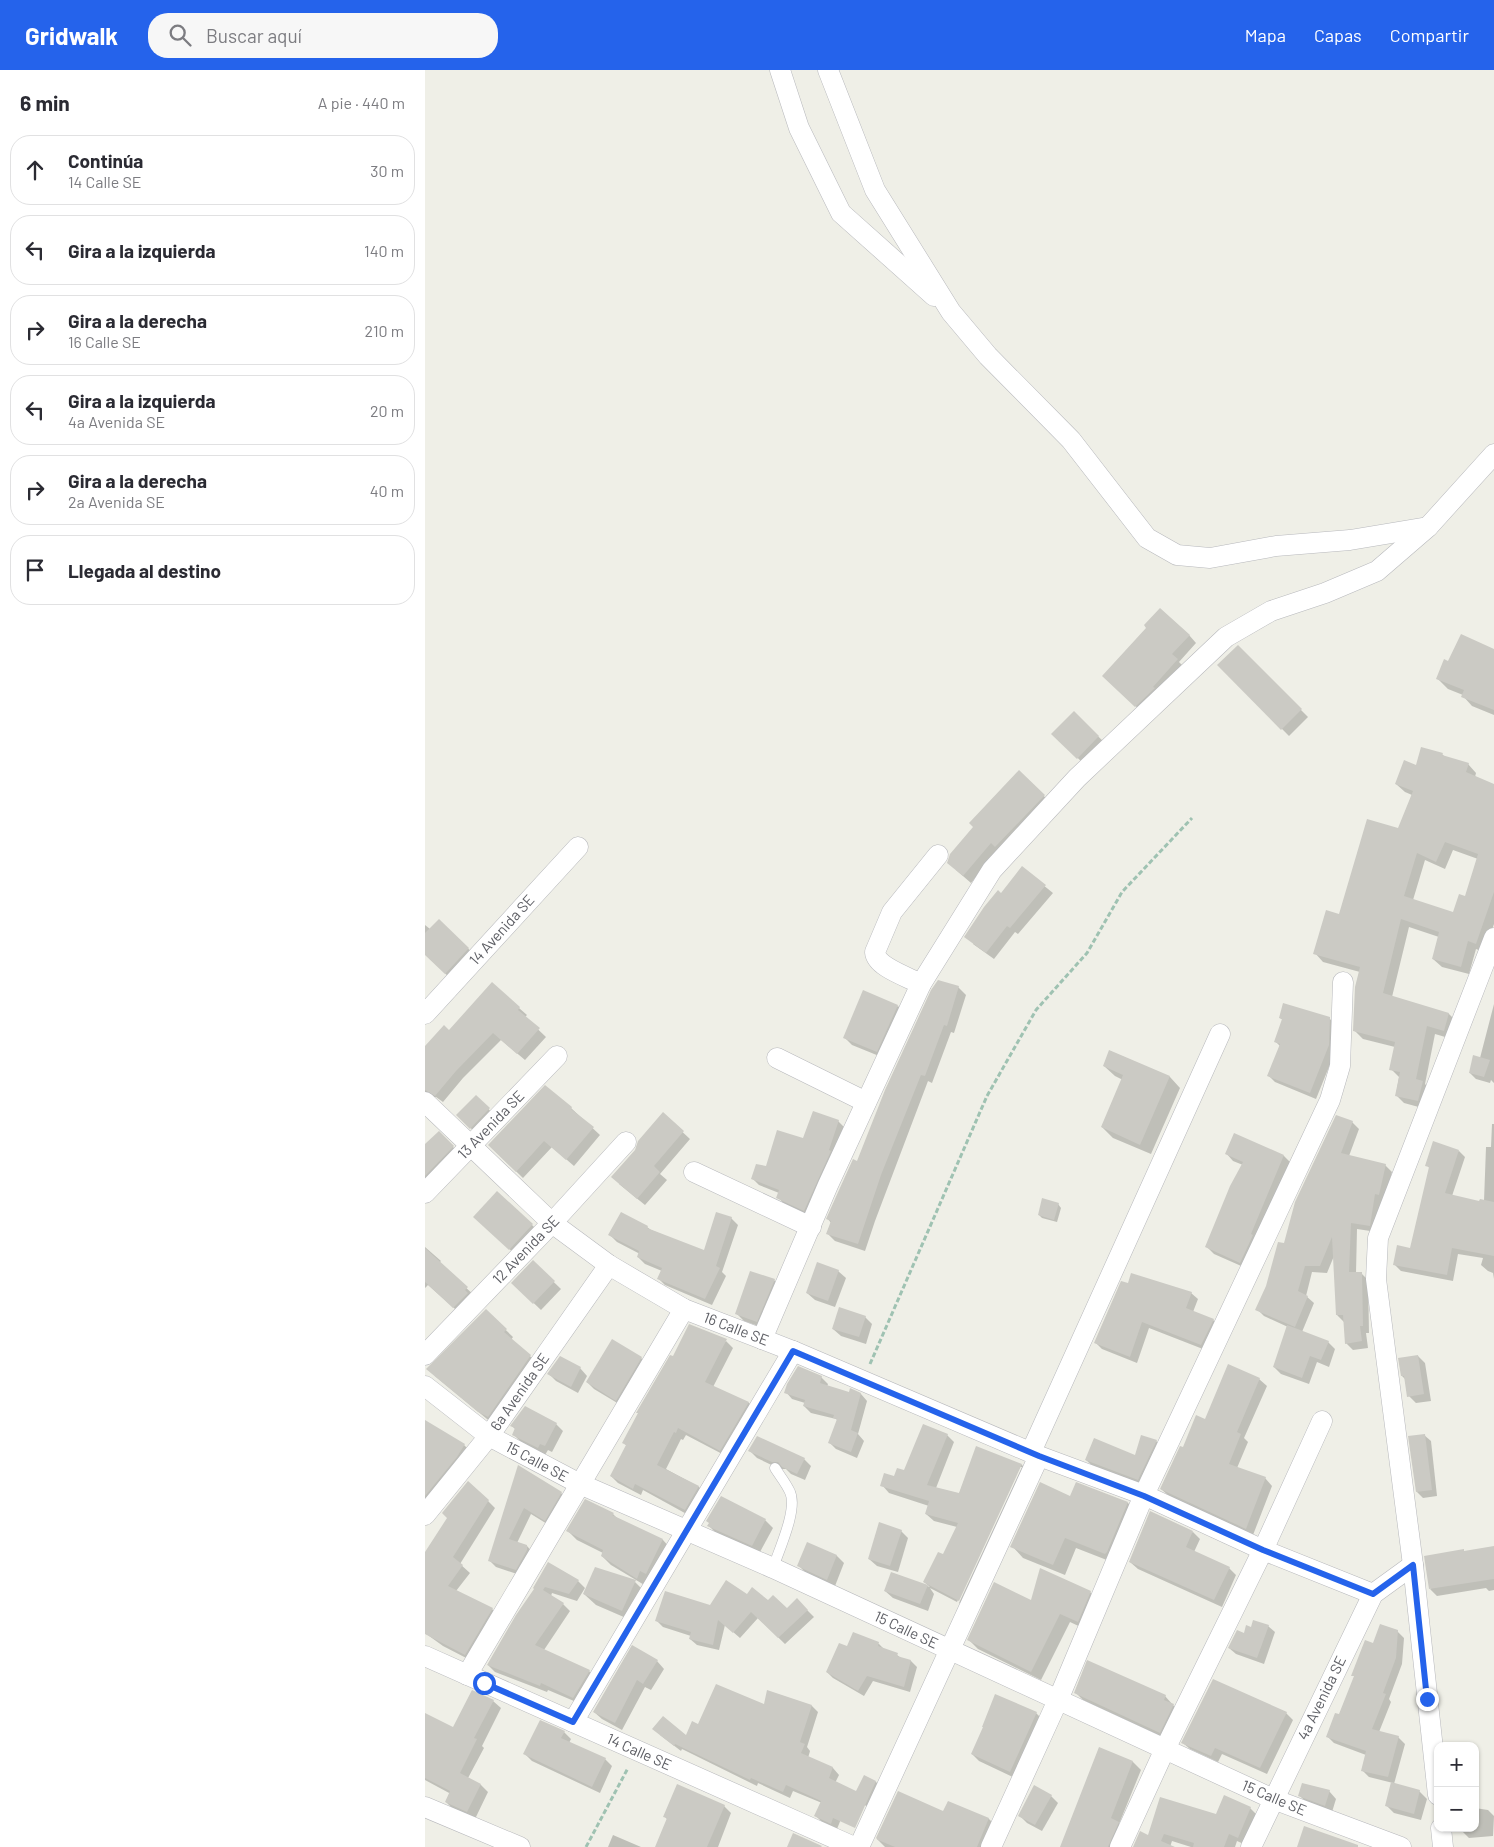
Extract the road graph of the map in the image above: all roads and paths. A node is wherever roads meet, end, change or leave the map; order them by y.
1 (780, 70) edge
2 (828, 70) edge
3 (951, 312) junction
4 (1494, 454) edge
5 (1428, 528) junction
6 (1192, 818) dead end
7 (578, 847) dead end
8 (938, 855) dead end
9 (1494, 938) edge
10 (1343, 982) dead end
11 (921, 984) junction
12 (425, 1014) edge
13 (1221, 1034) dead end
14 (557, 1056) dead end
15 (777, 1058) dead end
16 (425, 1102) edge
17 (866, 1102) junction
18 (626, 1142) dead end
19 (470, 1146) junction
20 (694, 1172) dead end
21 (425, 1193) edge
22 (552, 1223) junction
23 (811, 1227) junction
24 (609, 1265) junction
25 (683, 1309) junction
26 (762, 1339) junction
27 (793, 1351) junction
28 (425, 1355) edge
29 (863, 1381) junction
30 (425, 1386) edge
31 (1322, 1421) dead end
32 (489, 1436) junction
33 (1035, 1454) junction
34 (775, 1468) dead end
35 (580, 1484) junction
36 (1144, 1496) junction
37 (425, 1515) edge
38 (687, 1529) junction
39 (1263, 1550) junction
40 (1413, 1565) junction
41 (773, 1568) junction
42 (1373, 1594) junction
43 (950, 1650) junction
44 (425, 1656) edge
45 (467, 1675) junction
46 (1058, 1700) junction
47 (573, 1722) junction
48 (1165, 1749) junction
49 (637, 1751) junction
50 (1437, 1787) edge
51 (1273, 1799) junction
52 (425, 1807) edge
53 (1441, 1832) edge
54 (1360, 1840) edge
55 (849, 1846) edge
56 (520, 1847) edge
57 (586, 1847) edge
58 (991, 1847) edge
59 (1120, 1847) edge
60 (1251, 1847) edge
61 (1401, 1847) edge
62 (1443, 1847) edge

1 - 3 street
2 - 3 street
3 - 5 street
4 - 5 street
5 - 11 street
6 - 29 path
7 - 12 street, 14 Avenida SE
8 - 11 street
9 - 40 street
10 - 36 street
11 - 17 street
13 - 33 street
14 - 19 street, 13 Avenida SE
15 - 17 street
16 - 19 street, 16 Calle SE
17 - 23 street
18 - 22 street, 12 Avenida SE
19 - 21 street, 13 Avenida SE
19 - 22 street, 16 Calle SE
20 - 23 street
22 - 24 street, 16 Calle SE
22 - 28 street, 12 Avenida SE
23 - 26 street
24 - 25 street, 16 Calle SE
24 - 32 street, 6a Avenida SE
25 - 26 street, 16 Calle SE
25 - 35 street
26 - 27 street, 16 Calle SE
27 - 29 street, 16 Calle SE
27 - 38 street
29 - 33 street, 16 Calle SE
30 - 32 street, 15 Calle SE
31 - 39 street
32 - 35 street, 15 Calle SE
32 - 37 street, 6a Avenida SE
33 - 36 street, 16 Calle SE
33 - 43 street
34 - 41 lane
35 - 38 street, 15 Calle SE
35 - 45 street
36 - 39 street, 16 Calle SE
36 - 46 street
38 - 41 street, 15 Calle SE
38 - 47 street
39 - 42 street, 16 Calle SE
39 - 48 street
40 - 42 street, 4a Avenida SE
40 - 50 street
41 - 43 street, 15 Calle SE
42 - 51 street, 4a Avenida SE
43 - 46 street, 15 Calle SE
43 - 55 street
44 - 45 street, 14 Calle SE
45 - 47 street, 14 Calle SE
46 - 48 street, 15 Calle SE
46 - 58 street
47 - 49 street, 14 Calle SE
48 - 51 street, 15 Calle SE
48 - 59 street
49 - 55 street, 14 Calle SE
49 - 57 path
51 - 54 street, 15 Calle SE
51 - 60 street, 4a Avenida SE
52 - 56 street
53 - 62 street
54 - 61 street, 15 Calle SE

